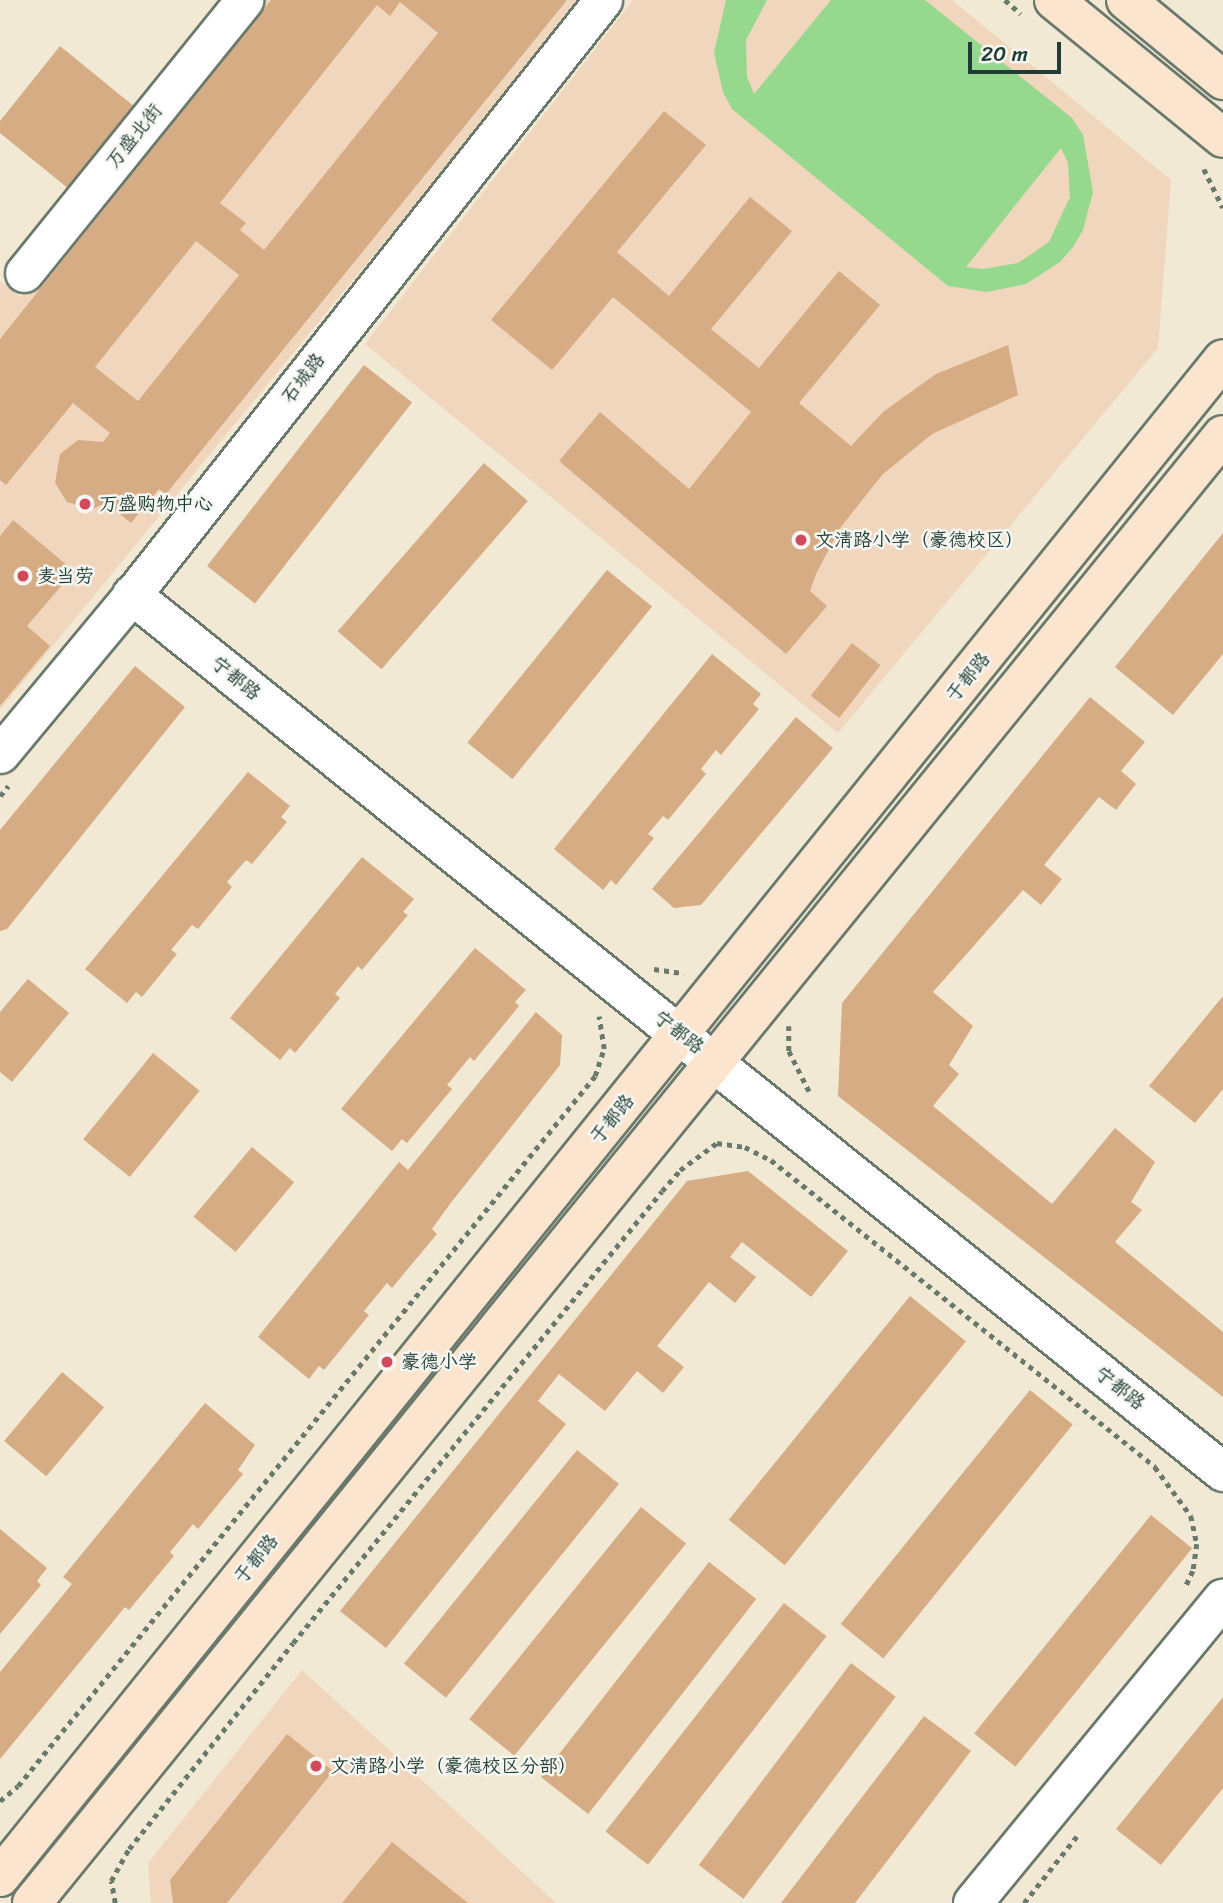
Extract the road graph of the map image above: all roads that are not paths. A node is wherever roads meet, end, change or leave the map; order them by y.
1 (244, 0) edge
2 (603, 0) edge
3 (1054, 0) edge
4 (1126, 0) edge
5 (1223, 80) edge
6 (1223, 138) edge
7 (24, 272) dead end
8 (1223, 359) edge
9 (1223, 435) edge
10 (132, 595) junction
11 (8, 765) edge
12 (681, 1034) junction
13 (714, 1059) junction
14 (1223, 1472) edge
15 (1223, 1599) edge
16 (0, 1877) edge
17 (0, 1888) edge
18 (19, 1903) edge
19 (33, 1903) edge
20 (973, 1903) edge

1 - 7 street, 万盛北街
2 - 10 street, 石城路
3 - 6 main road
4 - 5 main road
8 - 12 main road, 于都路
9 - 13 main road
10 - 11 street, 石城路
10 - 12 street, 宁都路
12 - 13 street, 宁都路
12 - 16 main road, 于都路
13 - 14 street, 宁都路
13 - 19 main road
15 - 20 street
17 - 18 street

